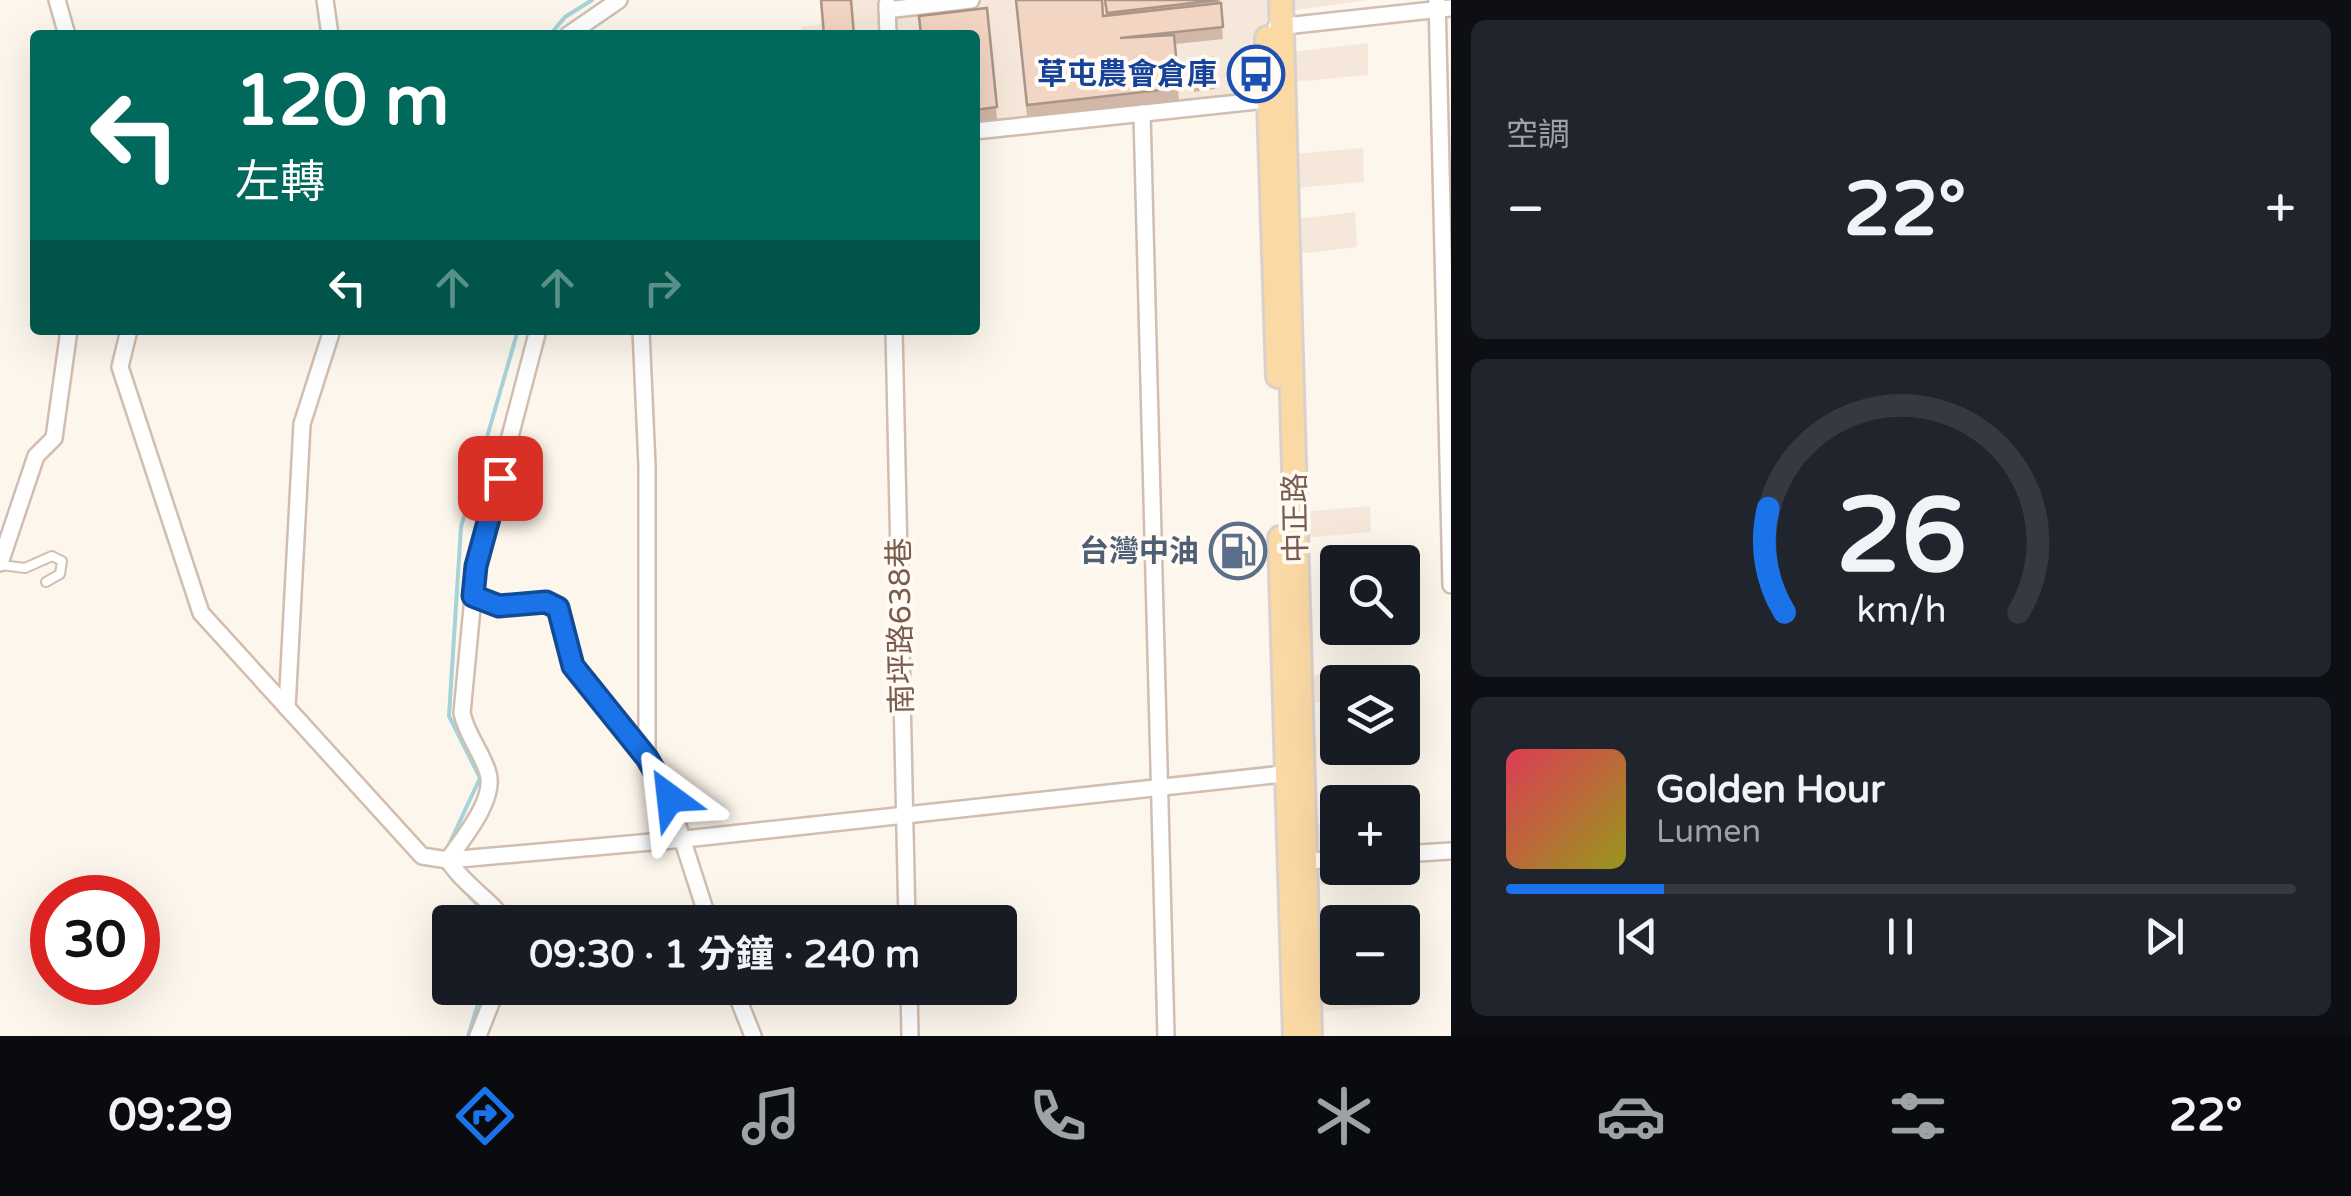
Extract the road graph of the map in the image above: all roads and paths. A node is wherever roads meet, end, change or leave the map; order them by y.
1 (57, 0) edge
2 (325, 0) edge
3 (619, 0) edge
4 (970, 0) edge
5 (1266, 0) edge
6 (1281, 0) edge
7 (887, 5) edge
8 (1442, 6) edge
9 (1274, 28) junction
10 (66, 30) edge
11 (329, 30) edge
12 (575, 30) edge
13 (888, 30) edge
14 (1277, 99) junction
15 (1142, 114) junction
16 (980, 130) edge
17 (67, 335) edge
18 (127, 335) edge
19 (330, 335) edge
20 (537, 335) edge
21 (640, 335) edge
22 (894, 335) edge
23 (0, 564) edge
24 (46, 582) dead end
25 (1451, 585) edge
26 (473, 596) junction
27 (287, 708) junction
28 (647, 758) junction
29 (1296, 773) junction
30 (1161, 786) junction
31 (905, 812) junction
32 (685, 840) junction
33 (1451, 851) edge
34 (1420, 853) edge
35 (448, 860) junction
36 (1320, 860) edge
37 (1300, 862) junction
38 (489, 905) edge
39 (705, 905) edge
40 (907, 905) edge
41 (490, 1005) edge
42 (741, 1005) edge
43 (909, 1005) edge
44 (478, 1036) edge
45 (753, 1036) edge
46 (910, 1036) edge
47 (1166, 1036) edge
48 (1294, 1036) edge
49 (1310, 1036) edge

1 - 10 street
2 - 11 street
3 - 12 street
4 - 7 street
5 - 9 main road, 中正路
6 - 9 main road, 中正路
7 - 13 street
8 - 9 street
8 - 25 street
9 - 14 main road, 中正路
14 - 15 street
14 - 29 main road, 中正路
15 - 16 street
15 - 30 street
17 - 23 street
18 - 27 street
19 - 27 street
20 - 26 street
21 - 28 street
22 - 31 street, 南坪路638巷
23 - 24 lane
26 - 28 street
26 - 35 street
27 - 35 street
28 - 32 street
29 - 30 street
29 - 37 main road, 中正路
30 - 31 street
30 - 47 street
31 - 32 street
31 - 40 street, 南坪路638巷
32 - 35 street
32 - 39 street
33 - 34 street
35 - 38 street
36 - 37 street
37 - 48 main road, 中正路
37 - 49 main road, 中正路
41 - 44 street
42 - 45 street
43 - 46 street

